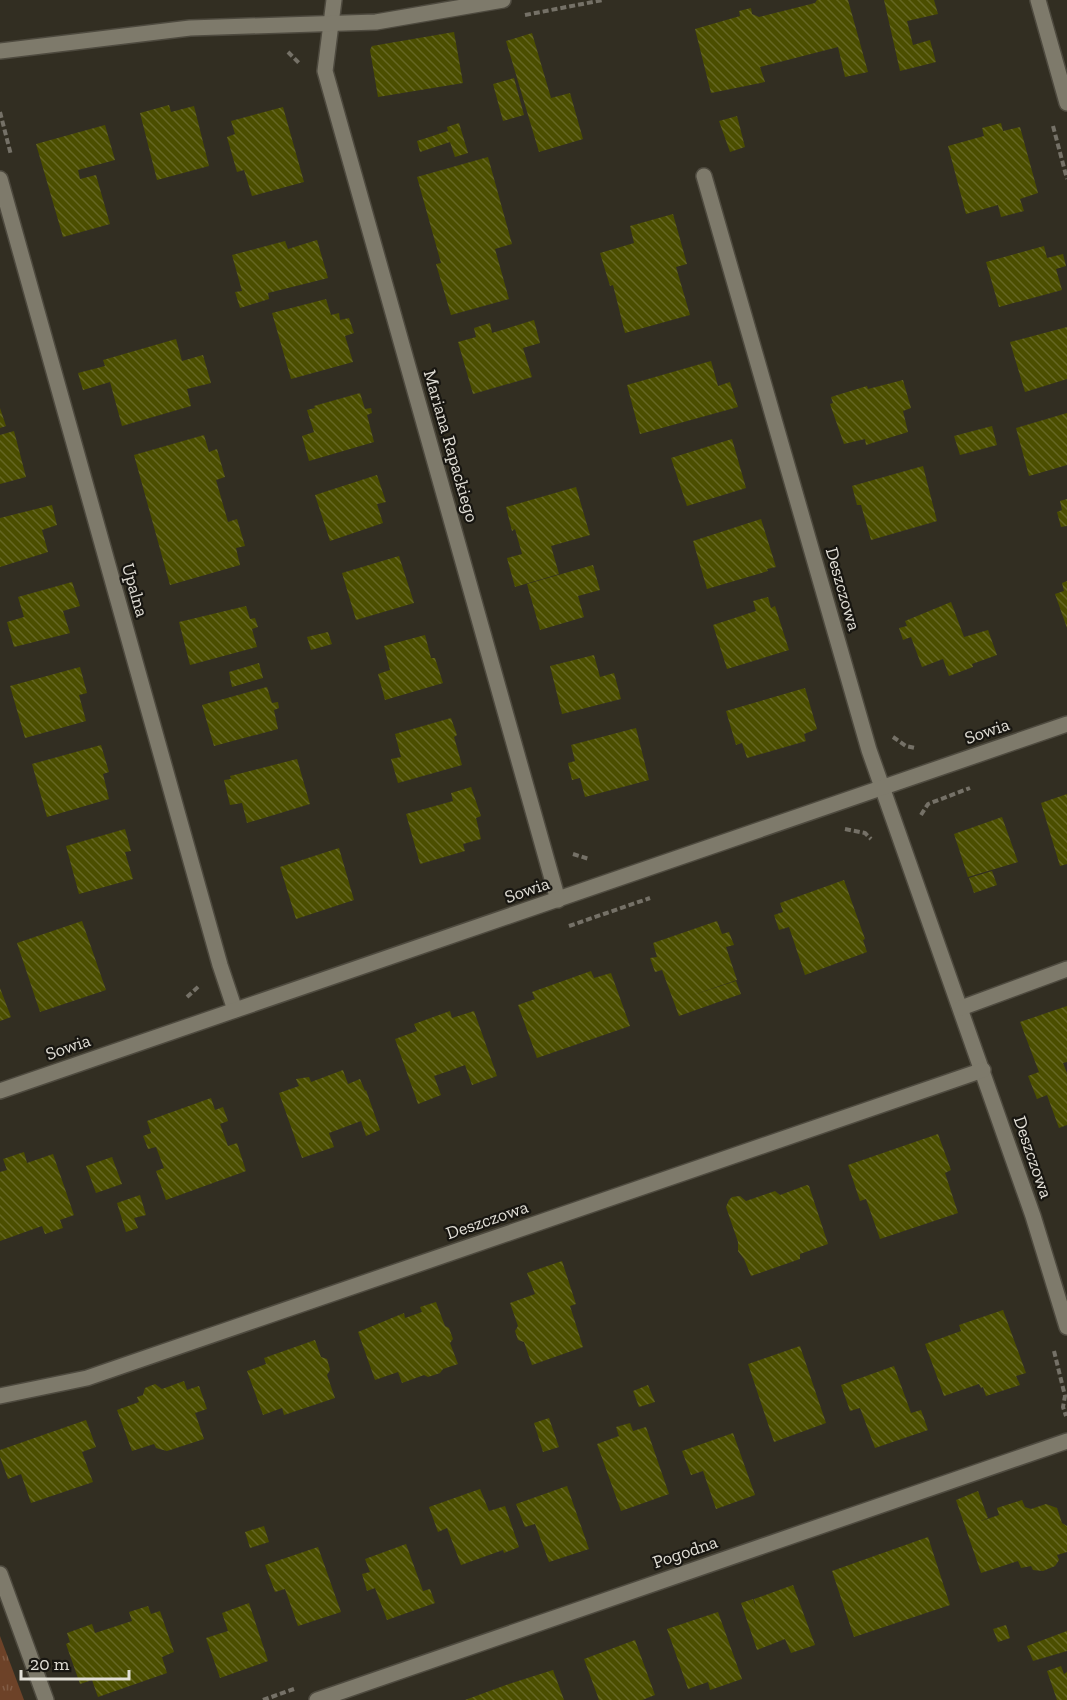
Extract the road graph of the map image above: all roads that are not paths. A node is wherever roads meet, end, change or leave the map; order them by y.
1 (334, 0) edge
2 (502, 0) edge
3 (1038, 0) edge
4 (330, 23) junction
5 (0, 51) edge
6 (1067, 103) edge
7 (704, 176) dead end
8 (0, 179) edge
9 (1067, 724) edge
10 (882, 788) junction
11 (558, 900) junction
12 (1067, 969) edge
13 (960, 1008) junction
14 (235, 1010) junction
15 (983, 1070) junction
16 (0, 1091) edge
17 (1067, 1327) edge
18 (0, 1396) edge
19 (1067, 1441) edge
20 (0, 1574) edge
21 (46, 1700) edge
22 (317, 1700) edge

1 - 4 street, Mariana Rapackiego
2 - 4 street
3 - 6 street
4 - 5 street
4 - 11 street, Mariana Rapackiego
7 - 10 street, Deszczowa
8 - 14 street, Upalna
9 - 10 street, Sowia
10 - 11 street, Sowia
10 - 13 street, Deszczowa
11 - 14 street, Sowia
12 - 13 street
13 - 15 street, Deszczowa
14 - 16 street, Sowia
15 - 17 street, Deszczowa
15 - 18 street, Deszczowa
19 - 22 street, Pogodna
20 - 21 street

